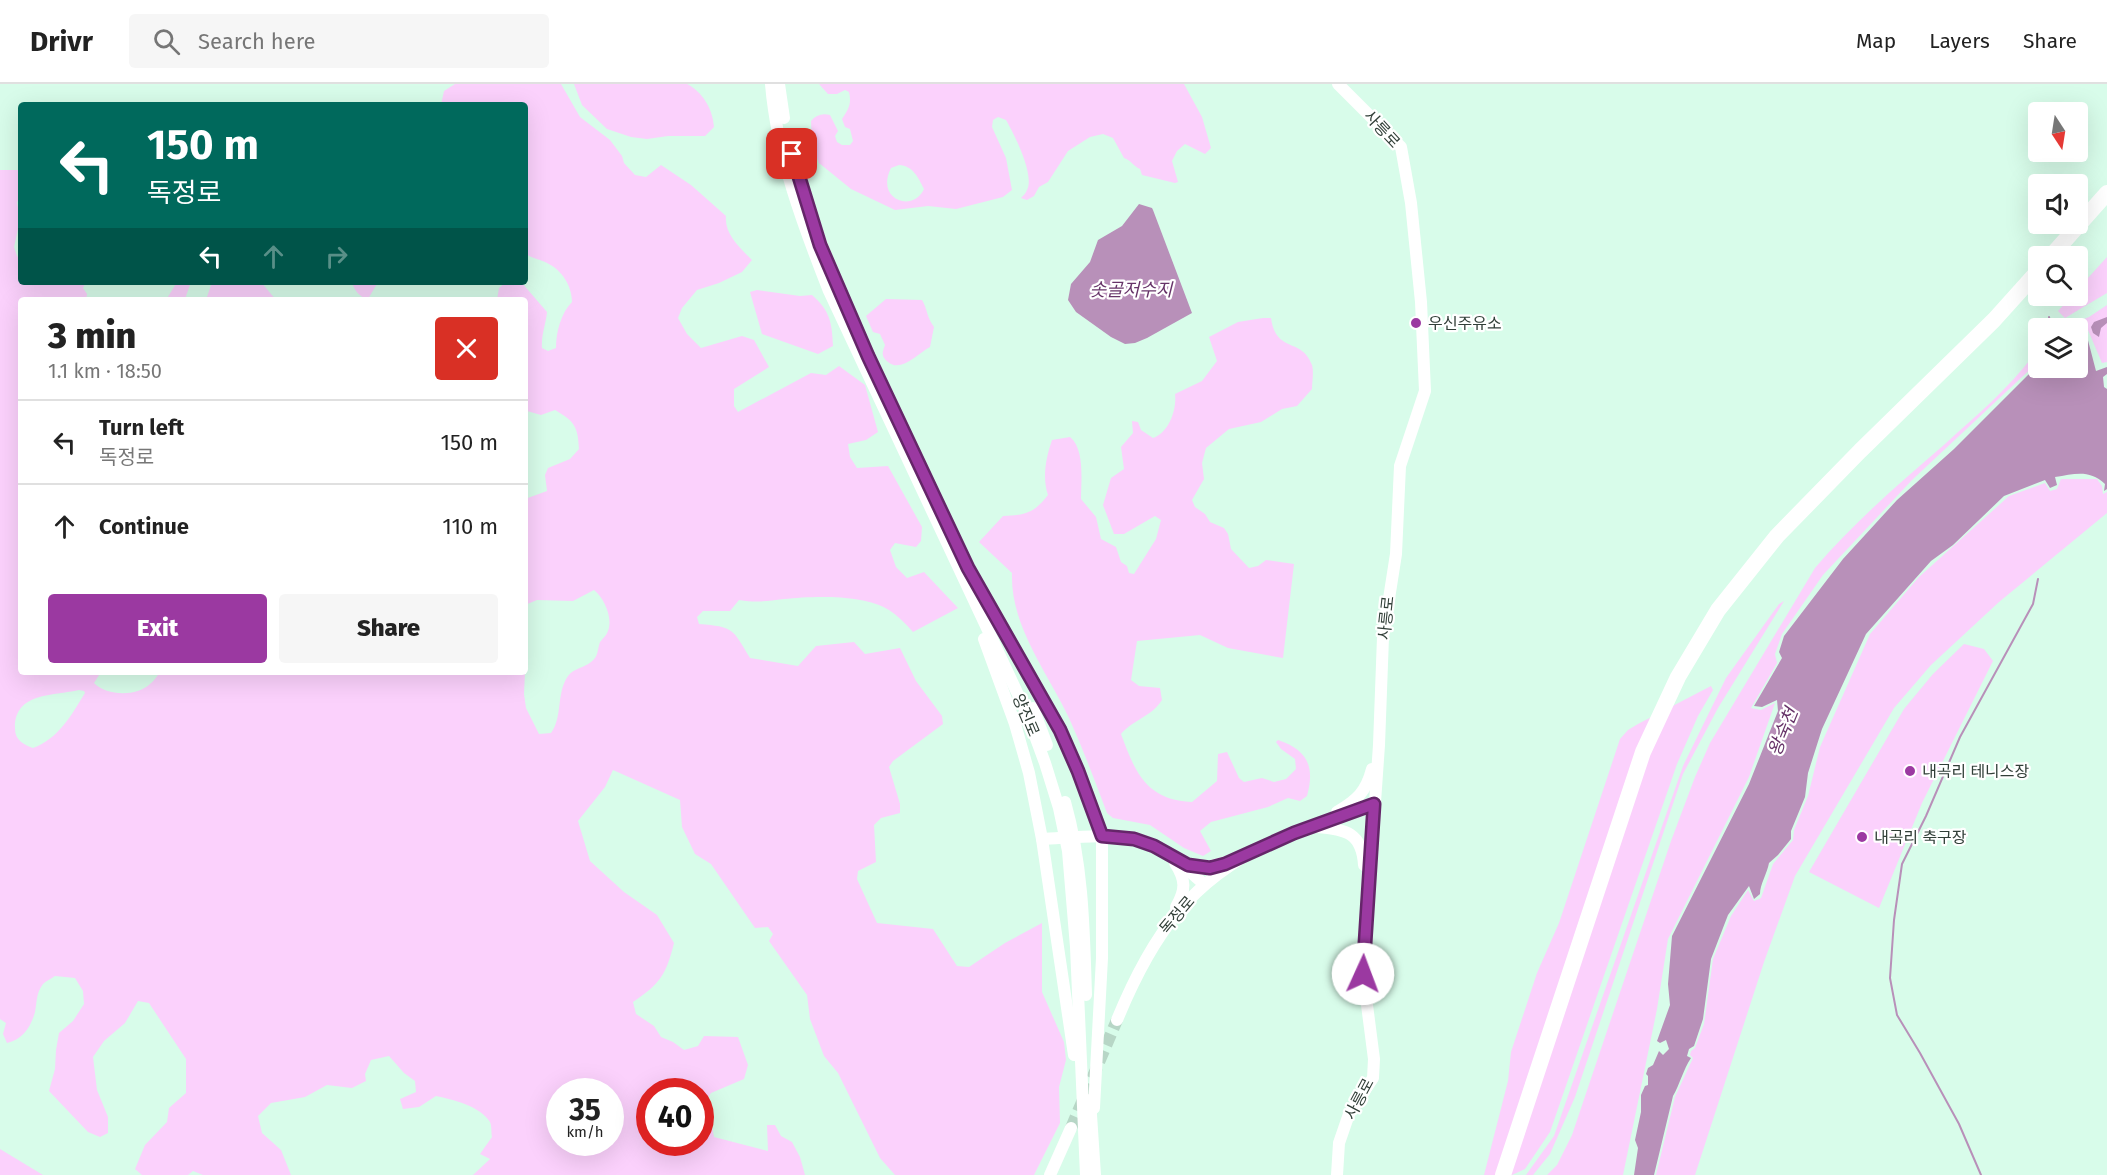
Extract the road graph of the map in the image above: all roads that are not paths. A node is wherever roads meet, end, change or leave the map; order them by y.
1 (771, 84) edge
2 (779, 84) edge
3 (1338, 84) edge
4 (2107, 194) edge
5 (2107, 208) edge
6 (2060, 246) edge
7 (2073, 246) edge
8 (2028, 282) edge
9 (2028, 296) edge
10 (953, 556) junction
11 (968, 568) junction
12 (1379, 745) junction
13 (1374, 804) junction
14 (1067, 823) junction
15 (1310, 827) junction
16 (1102, 836) junction
17 (1042, 839) junction
18 (1071, 847) junction
19 (1257, 850) junction
20 (1171, 857) junction
21 (1204, 884) junction
22 (1367, 897) junction
23 (1167, 925) junction
24 (1117, 1020) tunnel mouth
25 (1092, 1127) junction
26 (1071, 1128) tunnel mouth
27 (1083, 1137) junction
28 (1513, 1164) edge
29 (1050, 1175) edge
30 (1086, 1175) edge
31 (1095, 1175) edge
32 (1337, 1175) edge
33 (1503, 1175) edge

1 - 10 main road, 양진로
2 - 11 main road, 양진로
3 - 12 main road, 사릉로
4 - 6 highway
5 - 7 highway
8 - 28 highway
9 - 28 highway
10 - 14 main road, 양진로
10 - 17 main road
11 - 14 main road, 양진로
11 - 16 main road
12 - 13 main road, 사릉로
12 - 15 main road
13 - 15 main road, 독정로
13 - 22 main road, 사릉로
14 - 18 main road, 양진로
15 - 19 main road, 독정로
15 - 22 main road
16 - 17 main road
16 - 20 main road
16 - 25 main road
17 - 27 main road
18 - 25 main road, 양진로
18 - 27 main road, 양진로
19 - 20 main road
19 - 21 main road, 독정로
20 - 21 main road
20 - 23 main road
21 - 23 main road, 독정로
22 - 32 main road, 사릉로
23 - 24 main road, 독정로
25 - 31 main road, 양진로
26 - 29 main road
27 - 30 main road, 양진로
28 - 33 highway

